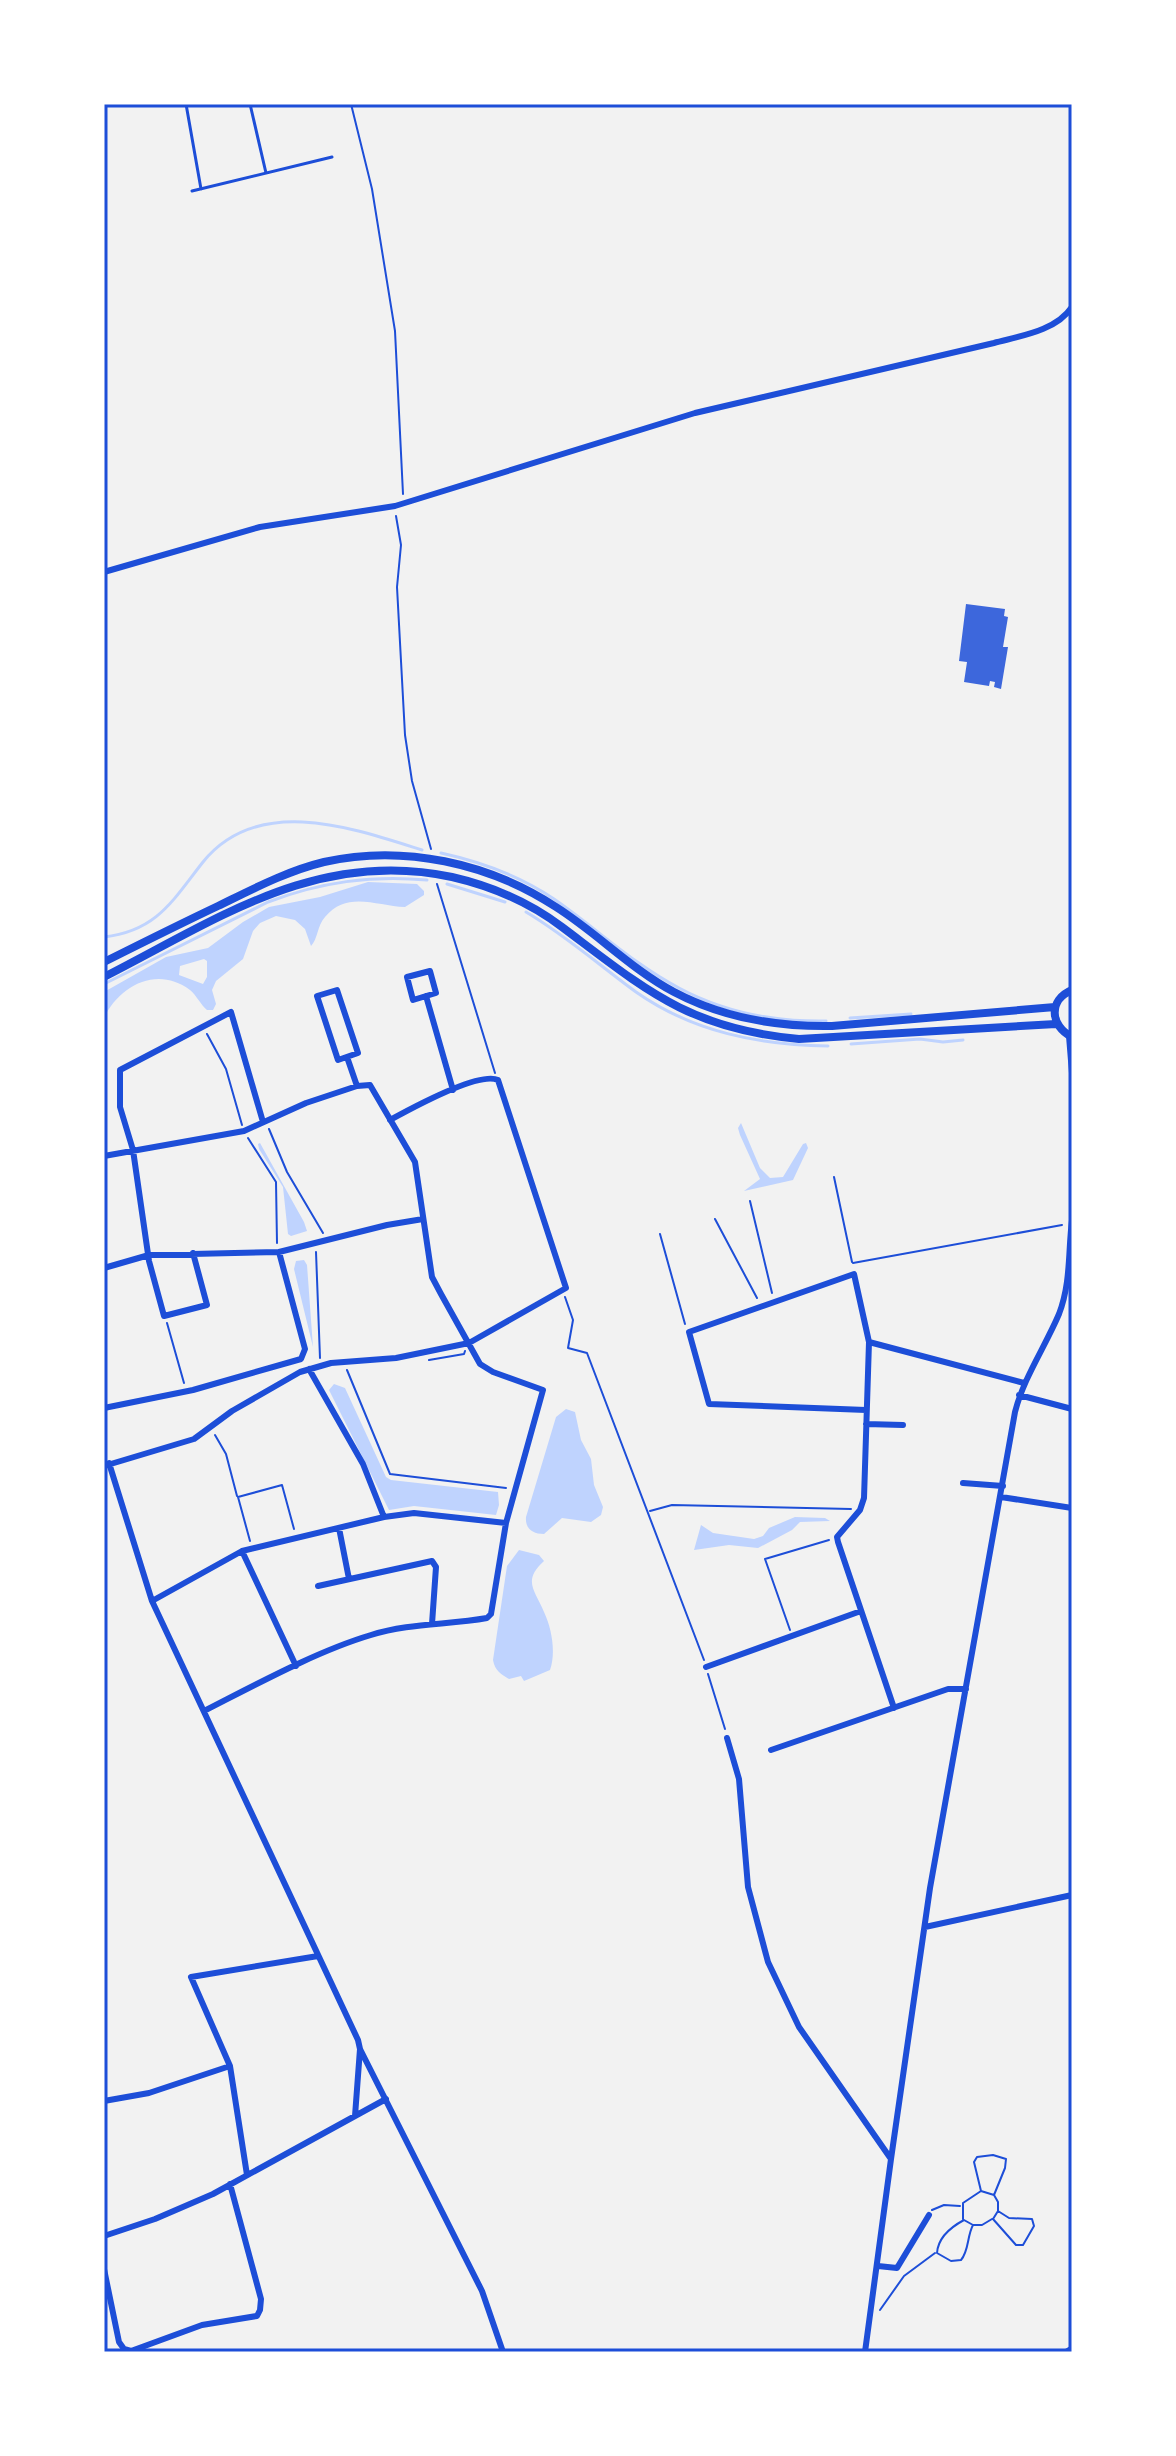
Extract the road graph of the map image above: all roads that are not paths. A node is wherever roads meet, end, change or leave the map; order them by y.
1 (186, 104) edge
2 (250, 104) edge
3 (332, 157) dead end
4 (266, 173) junction
5 (201, 189) junction
6 (192, 191) dead end
7 (1072, 307) edge
8 (104, 572) edge
9 (104, 962) edge
10 (104, 977) edge
11 (1072, 990) edge
12 (426, 996) junction
13 (1055, 1007) junction
14 (1056, 1024) junction
15 (1070, 1037) edge
16 (347, 1057) junction
17 (1072, 1073) edge
18 (357, 1086) junction
19 (453, 1090) junction
20 (390, 1120) junction
21 (263, 1122) junction
22 (133, 1150) junction
23 (104, 1156) edge
24 (423, 1219) junction
25 (1072, 1222) edge
26 (279, 1252) junction
27 (193, 1253) junction
28 (149, 1255) junction
29 (104, 1268) edge
30 (869, 1342) junction
31 (469, 1343) junction
32 (309, 1369) junction
33 (1024, 1383) junction
34 (1019, 1395) junction
35 (104, 1408) edge
36 (1072, 1409) edge
37 (866, 1410) junction
38 (866, 1424) junction
39 (903, 1425) dead end
40 (106, 1464) edge
41 (963, 1483) dead end
42 (1003, 1486) junction
43 (1001, 1497) junction
44 (1072, 1508) edge
45 (384, 1517) junction
46 (506, 1523) junction
47 (339, 1528) junction
48 (242, 1551) junction
49 (349, 1579) junction
50 (318, 1586) dead end
51 (152, 1601) junction
52 (861, 1611) junction
53 (432, 1624) junction
54 (296, 1666) junction
55 (706, 1667) road end
56 (966, 1689) junction
57 (894, 1708) junction
58 (204, 1711) junction
59 (727, 1738) road end
60 (771, 1750) dead end
61 (1072, 1895) edge
62 (925, 1927) junction
63 (318, 1956) junction
64 (360, 2049) junction
65 (230, 2066) junction
66 (386, 2099) junction
67 (104, 2101) edge
68 (355, 2116) junction
69 (891, 2159) junction
70 (247, 2175) junction
71 (230, 2184) junction
72 (929, 2215) road end
73 (104, 2236) edge
74 (878, 2266) junction
75 (104, 2269) edge
76 (503, 2352) edge
77 (865, 2352) edge

1 - 5 lane
2 - 4 lane
3 - 4 lane
4 - 5 lane
5 - 6 lane
7 - 8 street
9 - 13 main road
10 - 14 main road
11 - 13 main road
12 - 12 street
12 - 19 street
13 - 14 main road
14 - 15 main road
15 - 17 street
16 - 16 street
16 - 18 street
18 - 20 street
18 - 21 street
19 - 20 street
19 - 31 street
20 - 24 street
21 - 22 street
21 - 22 street
22 - 23 street
22 - 28 street
24 - 26 street
24 - 31 street
25 - 33 street
26 - 27 street
26 - 35 street
27 - 28 street
27 - 28 street
28 - 29 street
30 - 33 street
30 - 37 street
30 - 37 street
31 - 32 street
31 - 46 street
32 - 40 street
32 - 45 street
33 - 34 street
34 - 36 street
34 - 42 street
37 - 38 street
38 - 39 street
38 - 52 street
40 - 51 street
41 - 42 street
42 - 43 street
43 - 44 street
43 - 56 street
45 - 46 street
45 - 47 street
46 - 53 street
47 - 48 street
47 - 49 street
48 - 51 street
48 - 54 street
49 - 50 street
49 - 53 street
51 - 58 street
52 - 55 street
52 - 57 street
53 - 54 street
54 - 58 street
56 - 57 street
56 - 62 street
57 - 60 street
58 - 63 street
59 - 69 street
61 - 62 street
62 - 69 street
63 - 64 street
63 - 65 street
64 - 66 street
64 - 68 street
65 - 67 street
65 - 70 street
66 - 68 street
66 - 76 street
68 - 70 street
69 - 74 street
70 - 71 street
71 - 73 street
71 - 75 street
72 - 74 street
74 - 77 street

